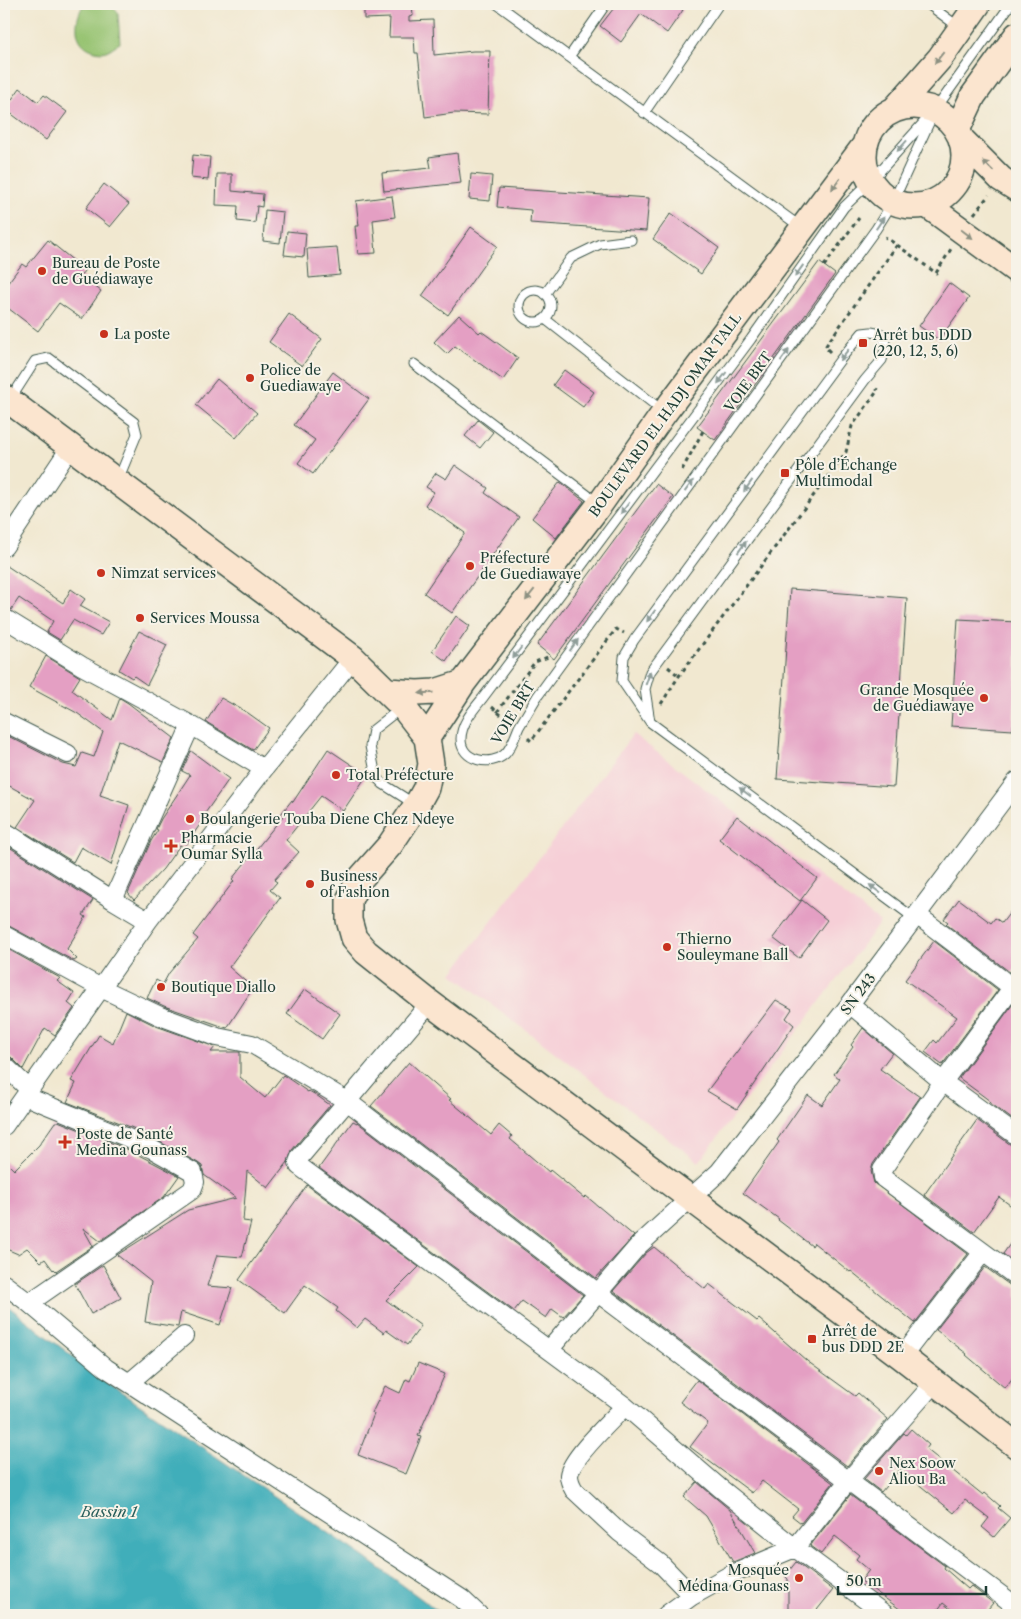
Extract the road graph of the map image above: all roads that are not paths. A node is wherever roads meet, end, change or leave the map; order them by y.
1 (497, 4) edge
2 (606, 4) edge
3 (719, 4) edge
4 (928, 4) edge
5 (978, 4) edge
6 (1011, 4) edge
7 (960, 28) junction
8 (1017, 35) edge
9 (569, 57) junction
10 (895, 109) junction
11 (935, 110) junction
12 (644, 113) junction
13 (959, 134) junction
14 (865, 145) junction
15 (870, 181) junction
16 (1017, 190) edge
17 (893, 202) junction
18 (928, 205) junction
19 (802, 228) junction
20 (631, 240) dead end
21 (1017, 271) edge
22 (545, 294) junction
23 (545, 319) junction
24 (414, 364) dead end
25 (6, 399) edge
26 (664, 412) junction
27 (70, 448) junction
28 (117, 483) junction
29 (600, 504) junction
30 (4, 548) edge
31 (4, 618) edge
32 (353, 658) junction
33 (463, 683) junction
34 (395, 699) junction
35 (4, 722) edge
36 (650, 722) junction
37 (191, 725) junction
38 (427, 738) junction
39 (68, 754) dead end
40 (264, 769) junction
41 (1017, 781) edge
42 (416, 806) junction
43 (4, 830) edge
44 (113, 900) junction
45 (916, 917) junction
46 (148, 921) junction
47 (4, 935) edge
48 (1016, 986) edge
49 (101, 988) junction
50 (430, 1003) junction
51 (850, 1004) junction
52 (4, 1065) edge
53 (943, 1082) junction
54 (27, 1093) junction
55 (348, 1100) junction
56 (4, 1126) edge
57 (1017, 1136) edge
58 (690, 1198) junction
59 (983, 1252) junction
60 (1017, 1277) edge
61 (4, 1284) edge
62 (598, 1293) junction
63 (29, 1303) junction
64 (184, 1336) dead end
65 (550, 1349) junction
66 (902, 1357) junction
67 (130, 1382) junction
68 (935, 1382) junction
69 (625, 1406) junction
70 (1017, 1446) edge
71 (848, 1481) junction
72 (795, 1548) junction
73 (692, 1596) junction
74 (1017, 1607) edge
75 (479, 1615) edge
76 (666, 1615) edge
77 (886, 1615) edge

1 - 9 lane
2 - 9 lane
3 - 12 lane
4 - 7 lane
5 - 7 main road, BOULEVARD EL HADJ OMAR TALL
6 - 11 lane, VOIE BRT
7 -> 10 main road, BOULEVARD EL HADJ OMAR TALL
8 - 13 main road
9 - 12 lane
10 - 11 main road
10 - 14 main road, BOULEVARD EL HADJ OMAR TALL
11 - 13 main road
11 -> 15 lane, VOIE BRT
11 - 17 lane, VOIE BRT
12 - 19 lane
16 -> 13 main road
13 - 18 main road
14 - 15 main road
14 -> 19 main road, BOULEVARD EL HADJ OMAR TALL
15 - 17 main road
15 -> 17 lane, VOIE BRT
17 - 18 main road
18 -> 21 main road
19 - 26 main road, BOULEVARD EL HADJ OMAR TALL
20 - 22 lane
22 - 23 lane
22 - 23 lane
23 - 26 lane
24 - 29 lane
25 - 27 main road
25 - 28 lane
26 - 29 main road, BOULEVARD EL HADJ OMAR TALL
27 - 28 main road
27 - 30 street
28 - 32 main road
29 -> 33 main road, BOULEVARD EL HADJ OMAR TALL
31 - 37 street
32 - 34 main road
32 - 40 street
33 -> 34 main road
33 - 38 main road, BOULEVARD EL HADJ OMAR TALL
34 - 38 main road
34 - 42 lane
35 - 39 street
36 -> 36 lane
45 -> 36 lane
37 - 40 street
37 - 44 street
38 - 42 main road
40 - 46 street
41 - 45 street, SN 243
42 - 50 main road
43 - 44 street
44 - 46 street
45 - 48 street
45 - 51 street, SN 243
46 - 49 street
47 - 49 street
48 - 53 street
49 - 54 street
49 - 55 street
50 - 55 street
50 - 58 main road
51 - 53 street
51 - 58 street, SN 243
52 - 54 street
53 - 57 street
53 - 59 street
54 - 56 street
54 - 63 street
55 - 62 street
55 - 65 street
58 - 62 street, SN 243
58 - 66 main road
59 - 60 street
59 - 66 street
61 - 63 street
62 - 65 street, SN 243
62 - 71 street
63 - 67 street
64 - 67 street
65 - 69 street
66 - 68 main road
67 - 75 street
68 - 70 main road
68 - 71 street
69 - 72 street
69 - 73 street
71 - 72 street
71 - 74 street
72 - 73 street
72 - 77 street
73 - 76 street

